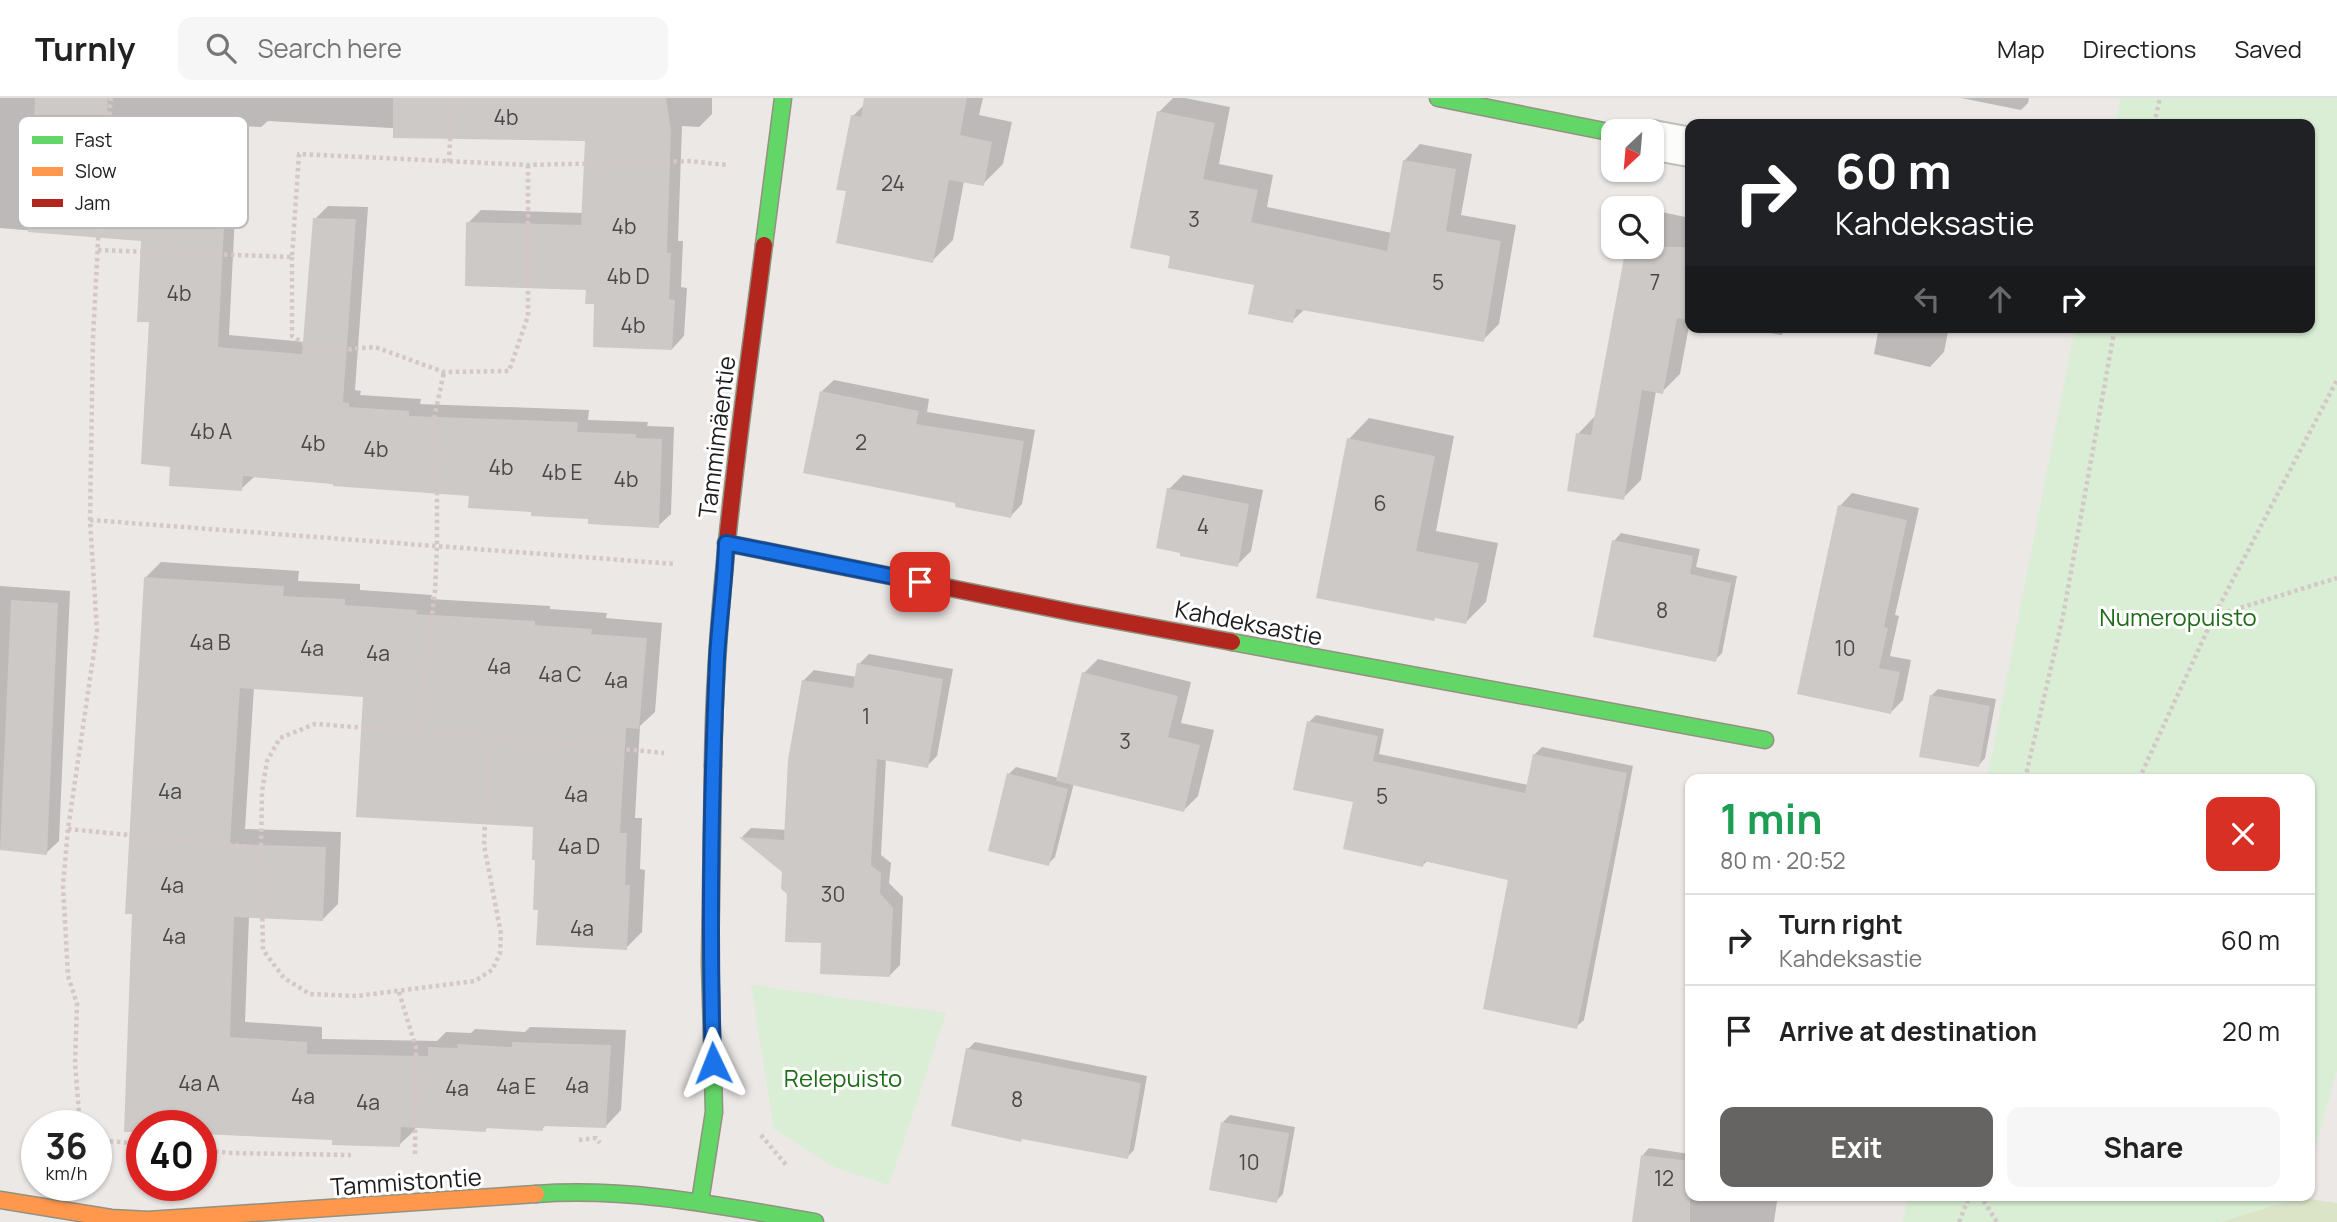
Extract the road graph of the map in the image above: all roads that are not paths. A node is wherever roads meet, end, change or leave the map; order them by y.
1 (783, 98) edge
2 (1438, 98) edge
3 (1601, 130) edge
4 (1664, 142) edge
5 (1685, 146) edge
6 (726, 543) junction
7 (1765, 740) dead end
8 (0, 1200) edge
9 (700, 1202) junction
10 (815, 1222) edge

1 - 6 street, Tammimäentie
2 - 3 street
4 - 5 street
6 - 7 street, Kahdeksastie
6 - 9 street, Tammimäentie
8 - 9 street, Tammistontie
9 - 10 street, Tammistontie

